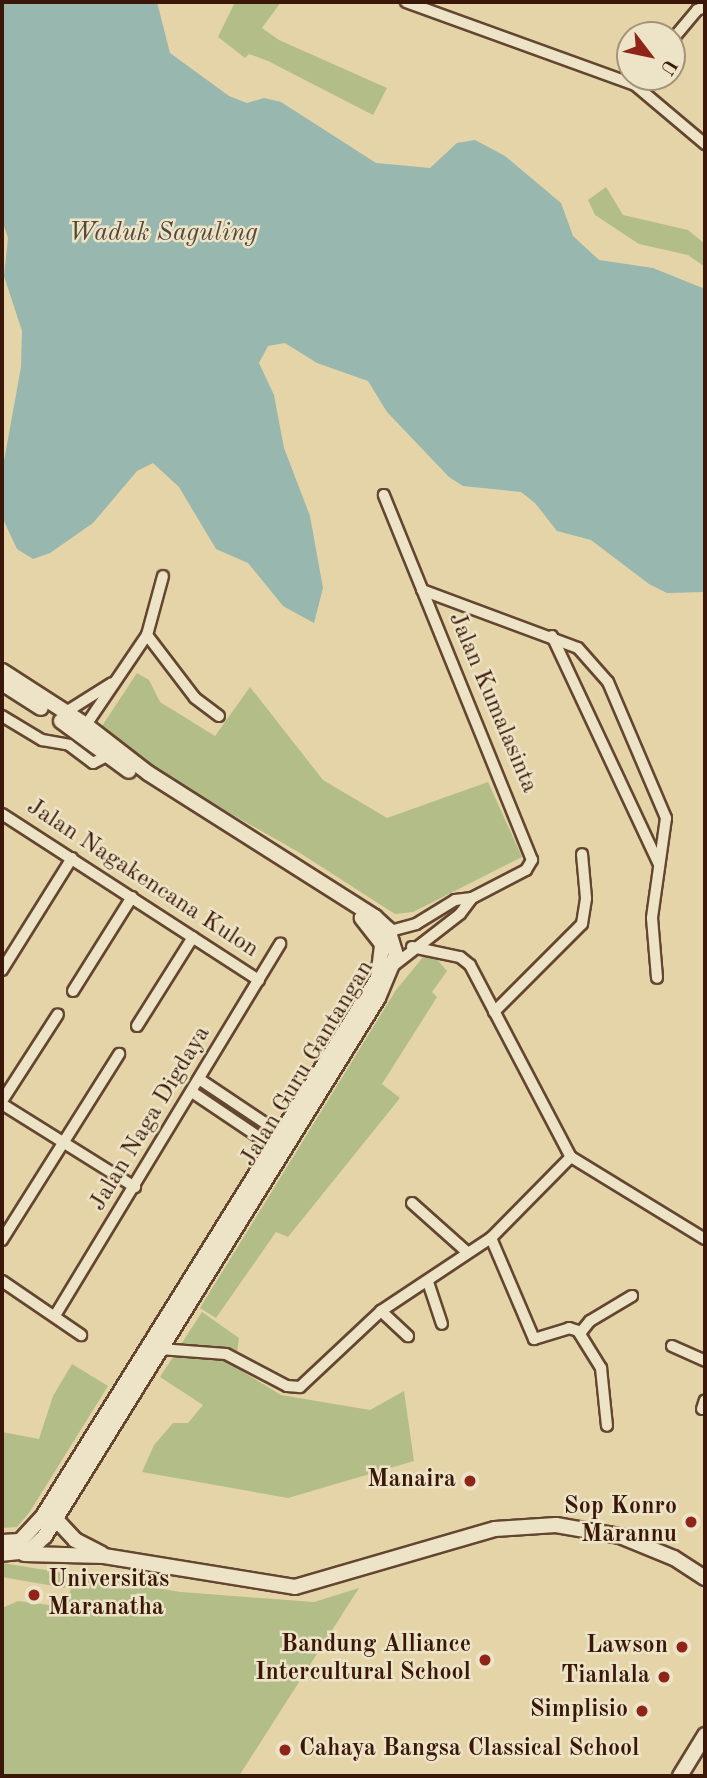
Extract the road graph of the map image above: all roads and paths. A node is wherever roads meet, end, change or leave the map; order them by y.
1 (406, 2) edge
2 (430, 2) edge
3 (705, 7) edge
4 (445, 15) junction
5 (686, 23) edge
6 (616, 73) edge
7 (649, 91) edge
8 (705, 144) edge
9 (384, 495) dead end
10 (163, 576) dead end
11 (422, 590) junction
12 (147, 635) junction
13 (552, 636) junction
14 (2, 671) edge
15 (114, 682) junction
16 (2, 683) edge
17 (65, 712) junction
18 (2, 716) edge
19 (219, 716) dead end
20 (86, 726) junction
21 (107, 756) junction
22 (4, 820) edge
23 (582, 854) dead end
24 (72, 858) junction
25 (659, 864) junction
26 (132, 897) junction
27 (472, 898) junction
28 (383, 932) junction
29 (193, 937) junction
30 (280, 944) dead end
31 (412, 947) junction
32 (387, 968) junction
33 (2, 970) edge
34 (657, 978) dead end
35 (259, 980) junction
36 (73, 991) dead end
37 (494, 1012) junction
38 (58, 1014) dead end
39 (137, 1026) dead end
40 (119, 1054) dead end
41 (199, 1079) junction
42 (192, 1092) junction
43 (2, 1102) edge
44 (285, 1136) junction
45 (63, 1142) junction
46 (277, 1150) junction
47 (571, 1157) junction
48 (135, 1187) junction
49 (412, 1203) dead end
50 (491, 1238) junction
51 (705, 1239) edge
52 (2, 1240) edge
53 (467, 1251) junction
54 (2, 1281) edge
55 (428, 1282) junction
56 (632, 1296) dead end
57 (381, 1311) junction
58 (56, 1314) junction
59 (442, 1324) dead end
60 (578, 1331) junction
61 (81, 1335) dead end
62 (408, 1336) dead end
63 (672, 1346) dead end
64 (160, 1349) junction
65 (705, 1360) edge
66 (607, 1426) dead end
67 (51, 1514) junction
68 (2, 1542) edge
69 (2, 1554) edge
70 (19, 1554) junction
71 (104, 1556) junction
72 (705, 1577) edge
73 (705, 1735) edge
74 (680, 1776) edge

1 - 4 street
2 - 4 street
3 - 5 street
4 - 6 street
7 - 8 street
9 - 11 street, Jalan Kumalasinta
10 - 12 street
11 - 13 street
11 - 27 street, Jalan Kumalasinta
12 - 15 street
12 - 19 street
13 - 25 street
13 - 25 street
14 - 17 street
15 - 17 street
15 - 20 street
16 - 21 street, Jalan Guru Gantangan
17 - 20 street
18 - 21 street
20 - 28 street
21 - 28 street, Jalan Guru Gantangan
22 - 24 street, Jalan Nagakencana Kulon
23 - 37 street
24 - 26 street, Jalan Nagakencana Kulon
24 - 33 street
25 - 34 street
26 - 29 street, Jalan Nagakencana Kulon
26 - 36 street
27 - 28 street
27 - 31 street
28 - 32 street, Jalan Guru Gantangan
29 - 35 street, Jalan Nagakencana Kulon
29 - 39 street
30 - 35 street, Jalan Naga Digdaya
31 - 32 street
31 - 37 street
32 - 44 street, Jalan Guru Gantangan
35 - 41 street, Jalan Naga Digdaya
37 - 47 street
38 - 43 street
40 - 45 street
41 - 42 street, Jalan Naga Digdaya
41 - 44 street
42 - 46 street
42 - 48 street, Jalan Naga Digdaya
43 - 45 street
44 - 46 street, Jalan Guru Gantangan
45 - 48 street
45 - 52 street
46 - 64 street, Jalan Guru Gantangan
46 - 67 street, Jalan Guru Gantangan
47 - 50 street
47 - 51 street
48 - 58 street, Jalan Naga Digdaya
49 - 53 street
50 - 53 street
50 - 60 street
53 - 55 street
54 - 58 street
55 - 57 street
55 - 59 street
56 - 60 street
57 - 62 street
57 - 64 street
58 - 61 street
60 - 66 street
63 - 65 street
64 - 67 street, Jalan Guru Gantangan
67 - 68 street, Jalan Guru Gantangan
67 - 70 street, Jalan Guru Gantangan
67 - 71 street
69 - 70 street
70 - 71 street
71 - 72 street
73 - 74 street

